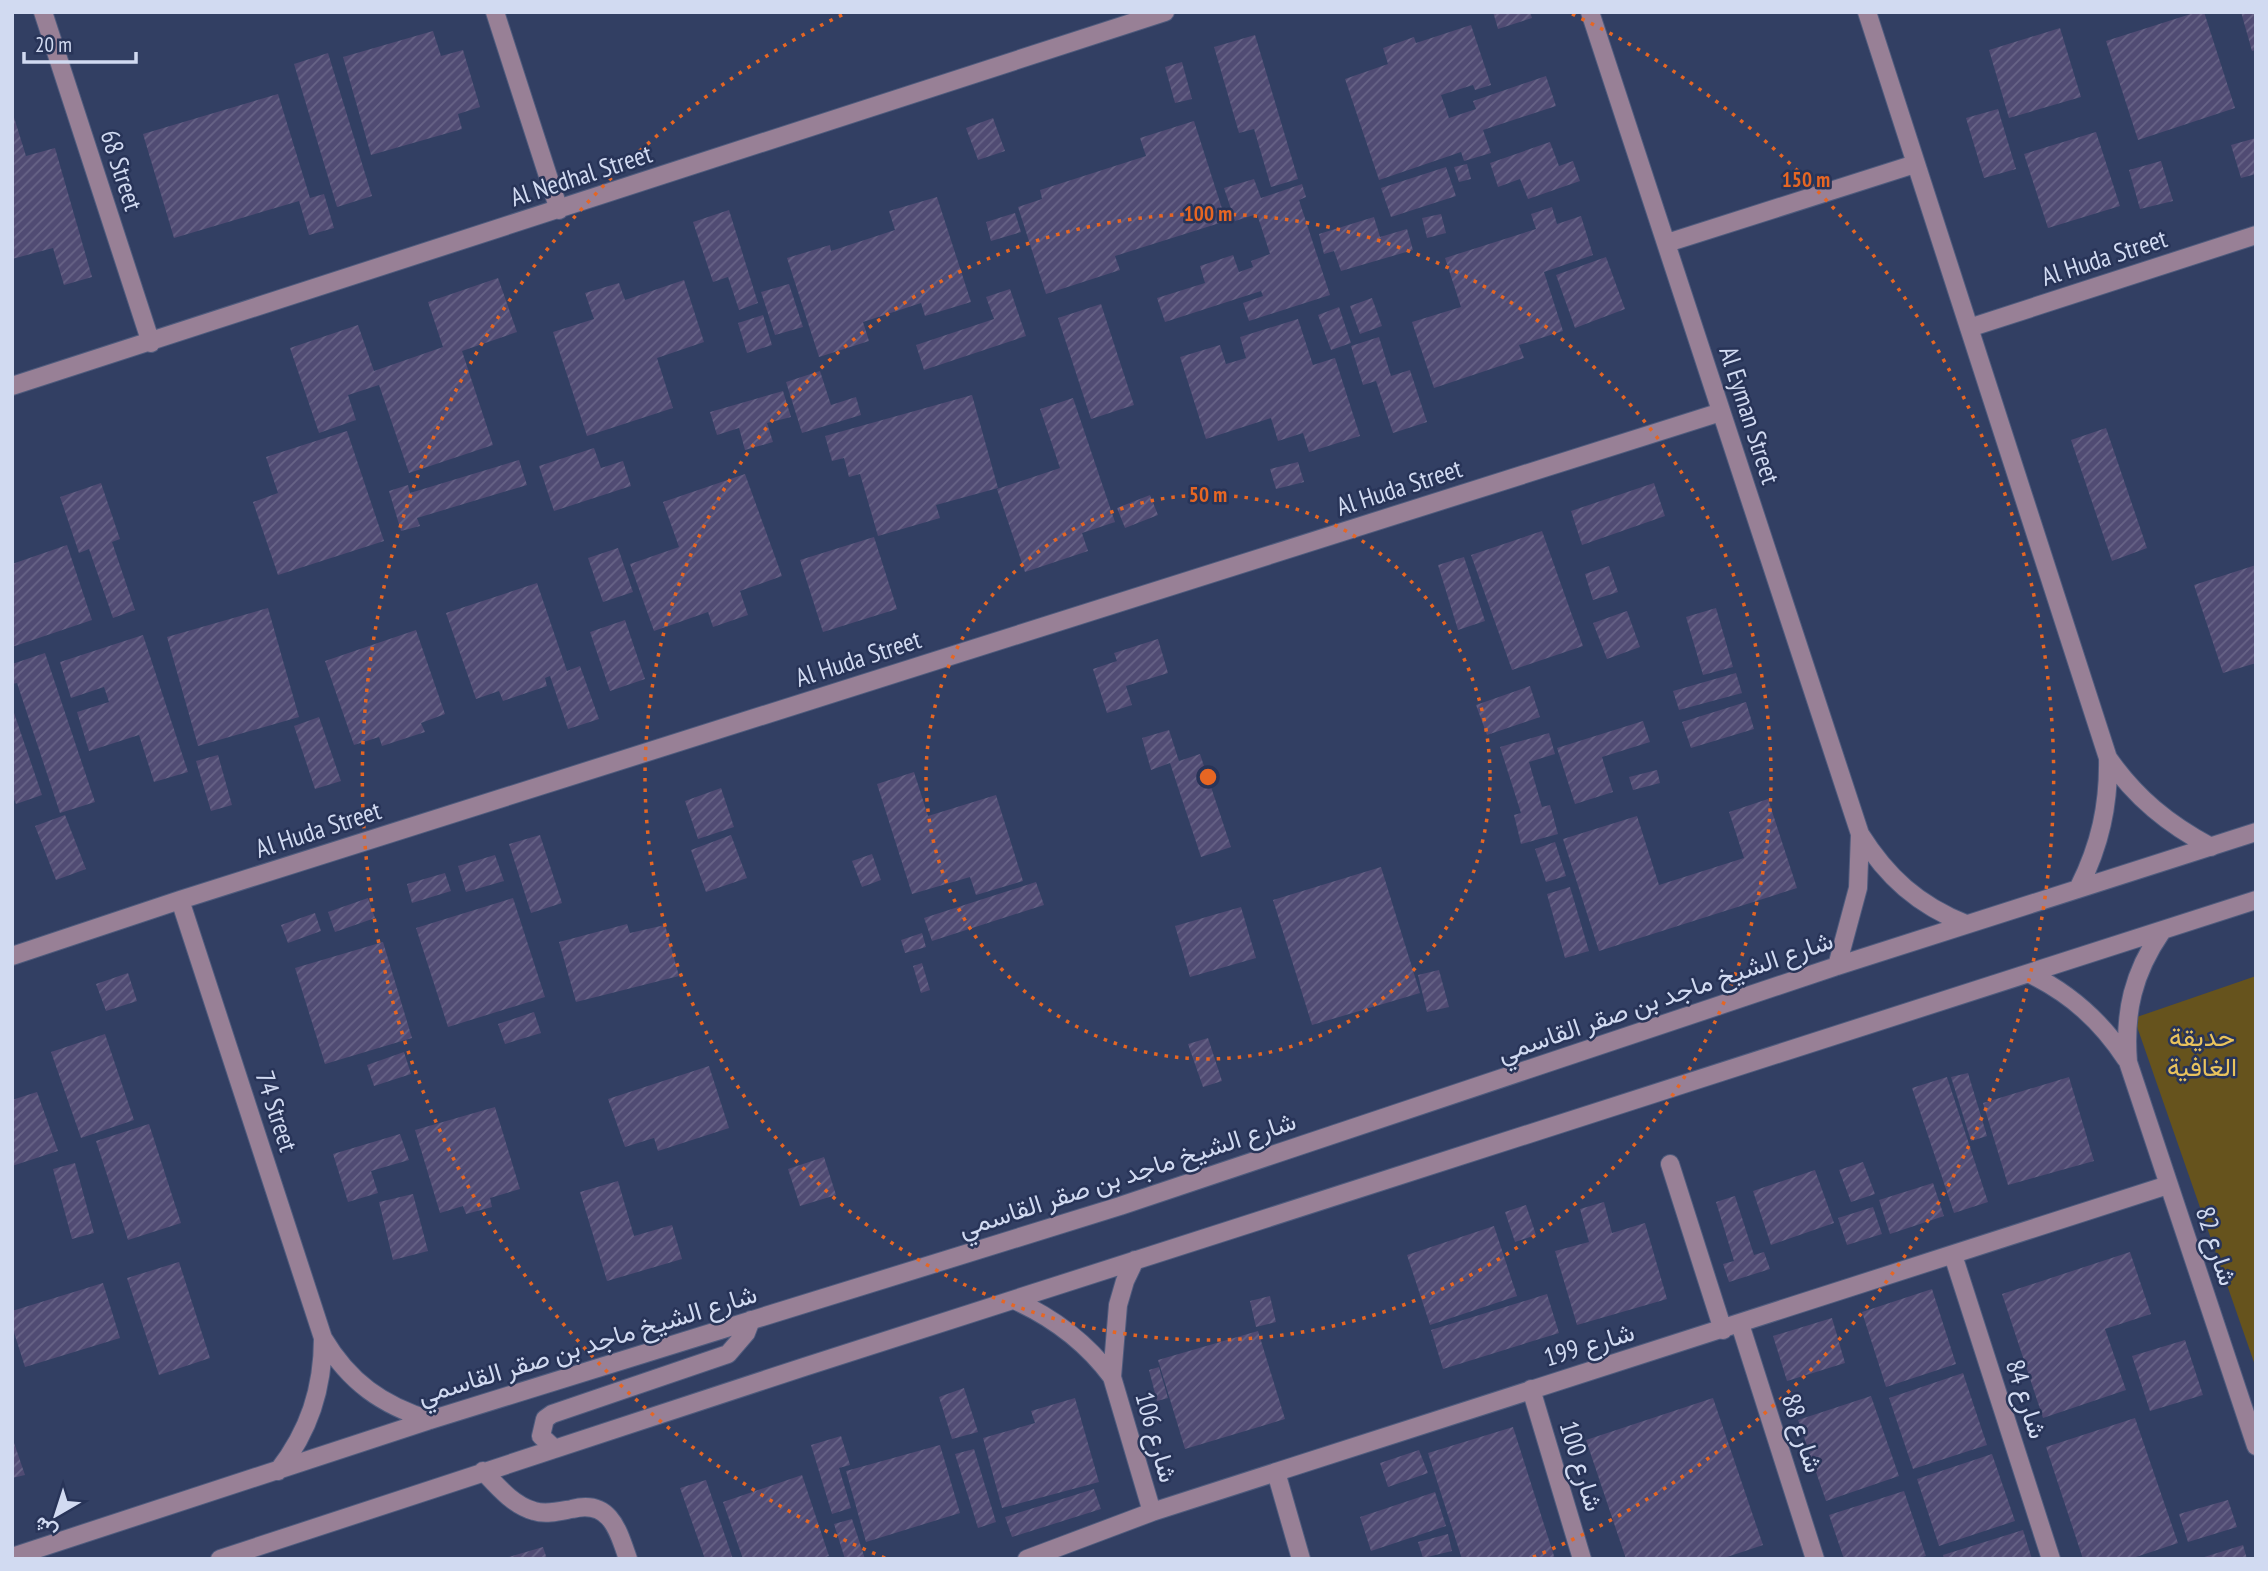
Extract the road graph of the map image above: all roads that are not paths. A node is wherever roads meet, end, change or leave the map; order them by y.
1 (43, 12) edge
2 (495, 12) edge
3 (1165, 12) edge
4 (1590, 12) edge
5 (1867, 12) edge
6 (1916, 164) junction
7 (559, 210) junction
8 (2256, 235) edge
9 (1668, 243) junction
10 (1969, 328) junction
11 (151, 343) junction
12 (12, 386) edge
13 (1721, 412) junction
14 (2108, 758) junction
15 (2256, 832) edge
16 (1860, 834) junction
17 (2211, 847) junction
18 (2079, 887) junction
19 (180, 900) junction
20 (2256, 900) edge
21 (1966, 924) junction
22 (2162, 931) junction
23 (12, 956) edge
24 (1837, 966) junction
25 (2030, 974) junction
26 (2128, 1062) junction
27 (1670, 1164) dead end
28 (2168, 1185) junction
29 (1953, 1255) junction
30 (1135, 1260) junction
31 (1014, 1300) junction
32 (751, 1320) junction
33 (1740, 1324) junction
34 (1723, 1330) junction
35 (323, 1338) junction
36 (1112, 1377) junction
37 (1531, 1389) junction
38 (430, 1420) junction
39 (2256, 1446) edge
40 (555, 1449) junction
41 (278, 1471) junction
42 (483, 1471) junction
43 (1276, 1472) junction
44 (1152, 1512) junction
45 (283, 1539) junction
46 (12, 1557) edge
47 (220, 1559) edge
48 (261, 1559) edge
49 (628, 1559) edge
50 (1027, 1559) edge
51 (1301, 1559) edge
52 (1582, 1559) edge
53 (1815, 1559) edge
54 (2052, 1559) edge

1 - 11 street, 68 Street
2 - 7 street
3 - 7 street, Al Nedhal Street
4 - 9 street, Al Eyman Street
5 - 6 street
6 - 9 street
6 - 10 street
7 - 11 street, Al Nedhal Street
8 - 10 street, Al Huda Street
9 - 13 street, Al Eyman Street
10 - 14 street
11 - 12 street, Al Nedhal Street
13 - 16 street, Al Eyman Street
13 - 19 street, Al Huda Street
14 - 17 street
14 - 18 street
15 - 17 street, شارع الشيخ ماجد بن صقر القاسمي
16 - 21 street, Al Eyman Street
16 - 24 street, Al Eyman Street
17 - 18 street, شارع الشيخ ماجد بن صقر القاسمي
18 - 21 street, شارع الشيخ ماجد بن صقر القاسمي
19 - 23 street, Al Huda Street
19 - 35 street, 74 Street
20 - 22 street
21 - 24 street, شارع الشيخ ماجد بن صقر القاسمي
22 - 25 street
22 - 26 street, شارع 82
24 - 32 street, شارع الشيخ ماجد بن صقر القاسمي
25 - 26 street, شارع 82
25 - 30 street
26 - 28 street, شارع 82
27 - 34 street
28 - 29 street, شارع 199
28 - 39 street, شارع 82
29 - 33 street, شارع 199
29 - 54 street, شارع 84
30 - 31 street
30 - 36 street, شارع 106
31 - 36 street, شارع 106
31 - 40 street
32 - 38 street, شارع الشيخ ماجد بن صقر القاسمي
32 - 40 street
33 - 34 street, شارع 199
33 - 53 street, شارع 88
34 - 37 street, شارع 199
35 - 38 street, 74 Street
35 - 41 street, 74 Street
36 - 44 street, شارع 106
37 - 43 street, شارع 199
37 - 52 street, شارع 100
38 - 41 street, شارع الشيخ ماجد بن صقر القاسمي
40 - 42 street
41 - 46 street, شارع الشيخ ماجد بن صقر القاسمي
42 - 45 street
42 - 49 street
43 - 44 street, شارع 199
43 - 51 street
44 - 50 street, شارع 199
45 - 47 street
45 - 48 street

